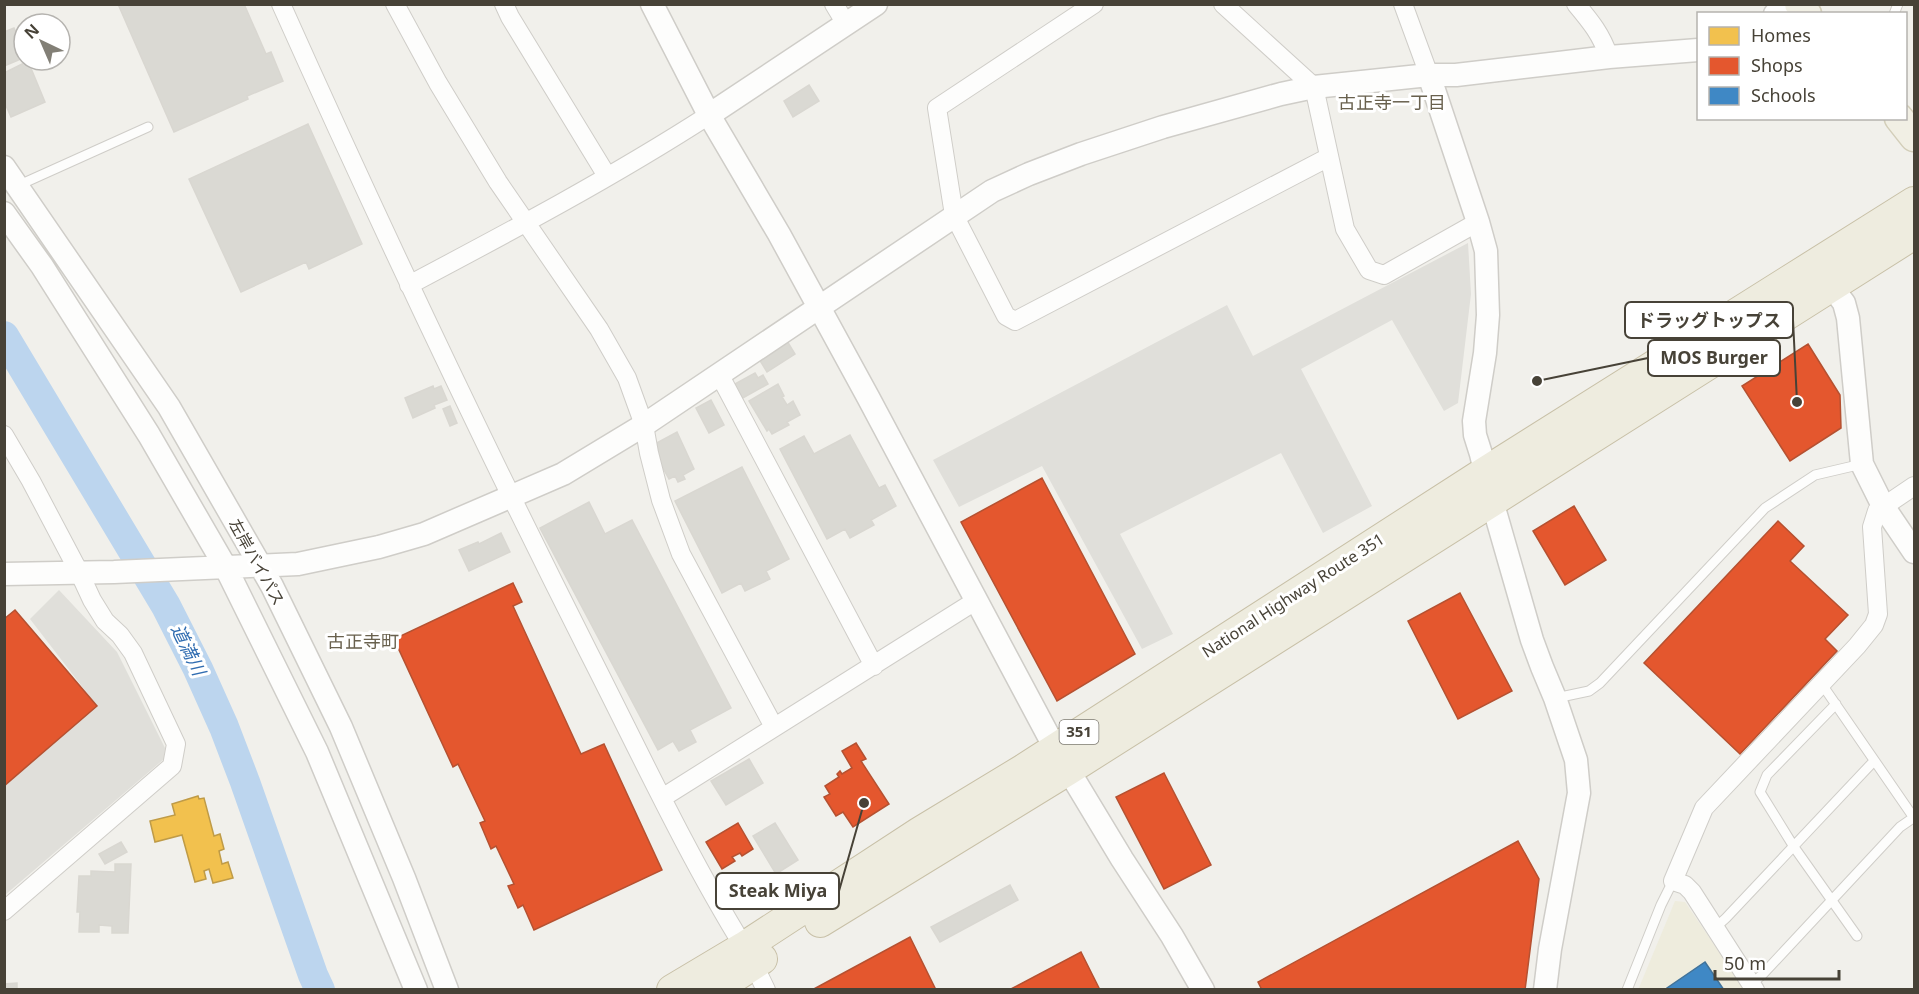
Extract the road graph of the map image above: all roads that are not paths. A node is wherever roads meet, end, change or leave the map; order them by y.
1 (281, 4) edge
2 (395, 4) edge
3 (504, 4) edge
4 (652, 4) edge
5 (834, 4) edge
6 (876, 4) edge
7 (1094, 4) edge
8 (1223, 4) edge
9 (1403, 4) edge
10 (1576, 4) edge
11 (846, 24) junction
12 (1697, 50) edge
13 (1609, 57) junction
14 (1429, 75) junction
15 (1314, 87) junction
16 (709, 115) junction
17 (1901, 120) edge
18 (148, 127) dead end
19 (1914, 137) edge
20 (1329, 157) junction
21 (4, 168) edge
22 (607, 176) junction
23 (17, 186) junction
24 (1914, 202) edge
25 (4, 213) edge
26 (954, 215) junction
27 (1478, 222) junction
28 (525, 223) junction
29 (1914, 234) edge
30 (42, 266) junction
31 (410, 285) junction
32 (1832, 287) junction
33 (819, 307) junction
34 (719, 374) junction
35 (644, 425) junction
36 (4, 435) edge
37 (1862, 464) junction
38 (1485, 471) junction
39 (1914, 486) edge
40 (510, 498) junction
41 (1492, 501) junction
42 (1883, 506) junction
43 (1914, 552) edge
44 (261, 566) junction
45 (225, 568) junction
46 (79, 572) junction
47 (4, 574) edge
48 (977, 600) junction
49 (874, 666) junction
50 (1821, 683) junction
51 (1555, 698) junction
52 (1836, 704) junction
53 (774, 727) junction
54 (1062, 759) junction
55 (1874, 761) junction
56 (662, 798) junction
57 (1914, 818) edge
58 (1794, 847) junction
59 (1673, 881) junction
60 (1831, 899) junction
61 (4, 910) edge
62 (1716, 927) junction
63 (1857, 936) dead end
64 (754, 967) edge
65 (1754, 986) edge
66 (416, 990) edge
67 (447, 990) edge
68 (672, 990) edge
69 (714, 990) edge
70 (1203, 990) edge
71 (1545, 990) edge
72 (1627, 990) edge

1 - 31 street
2 - 28 street
3 - 22 street
4 - 16 street
5 - 11 street
6 - 11 street
7 - 26 street
8 - 15 street
9 - 14 street
10 - 13 street
11 - 16 street
12 - 13 street
13 - 14 street
14 - 15 street
14 - 27 street
15 - 20 street
15 - 26 street
16 - 22 street
16 - 33 street
17 - 19 main road
18 - 23 lane
20 - 26 street
20 - 27 street
21 - 23 street, 左岸バイパス
22 - 28 street
23 - 30 street
23 - 44 street, 左岸バイパス
24 - 38 highway, National Highway Route 351 / 351
25 - 30 street, 左岸バイパス
26 - 33 street
27 - 38 street
28 - 31 street
28 - 35 street
29 - 32 highway, National Highway Route 351 / 351
30 - 45 street, 左岸バイパス
31 - 40 street
32 - 37 street
32 - 41 highway, National Highway Route 351 / 351
33 - 34 street
33 - 48 street
34 - 35 street
34 - 49 street
35 - 40 street
35 - 53 street
36 - 46 street
37 - 42 street
37 - 51 lane
38 - 41 street
38 - 54 highway, National Highway Route 351 / 351
39 - 42 street
40 - 44 street
40 - 56 street
41 - 51 street
41 - 54 highway, National Highway Route 351 / 351
42 - 43 street
42 - 50 street
44 - 45 street
44 - 67 street, 左岸バイパス
45 - 46 street
45 - 66 street, 左岸バイパス
46 - 47 street
46 - 61 street
48 - 49 street
48 - 54 street
49 - 53 street
50 - 52 lane
50 - 59 street
51 - 71 street
52 - 55 lane
52 - 58 lane
53 - 56 street
54 - 64 highway, National Highway Route 351 / 351
54 - 70 street
55 - 57 lane
55 - 58 lane
56 - 64 street
57 - 60 lane
58 - 60 lane
58 - 62 lane
59 - 62 street
59 - 72 lane
60 - 63 lane
60 - 65 lane
62 - 65 street
64 - 68 highway, National Highway Route 351 / 351
64 - 69 highway, National Highway Route 351 / 351

